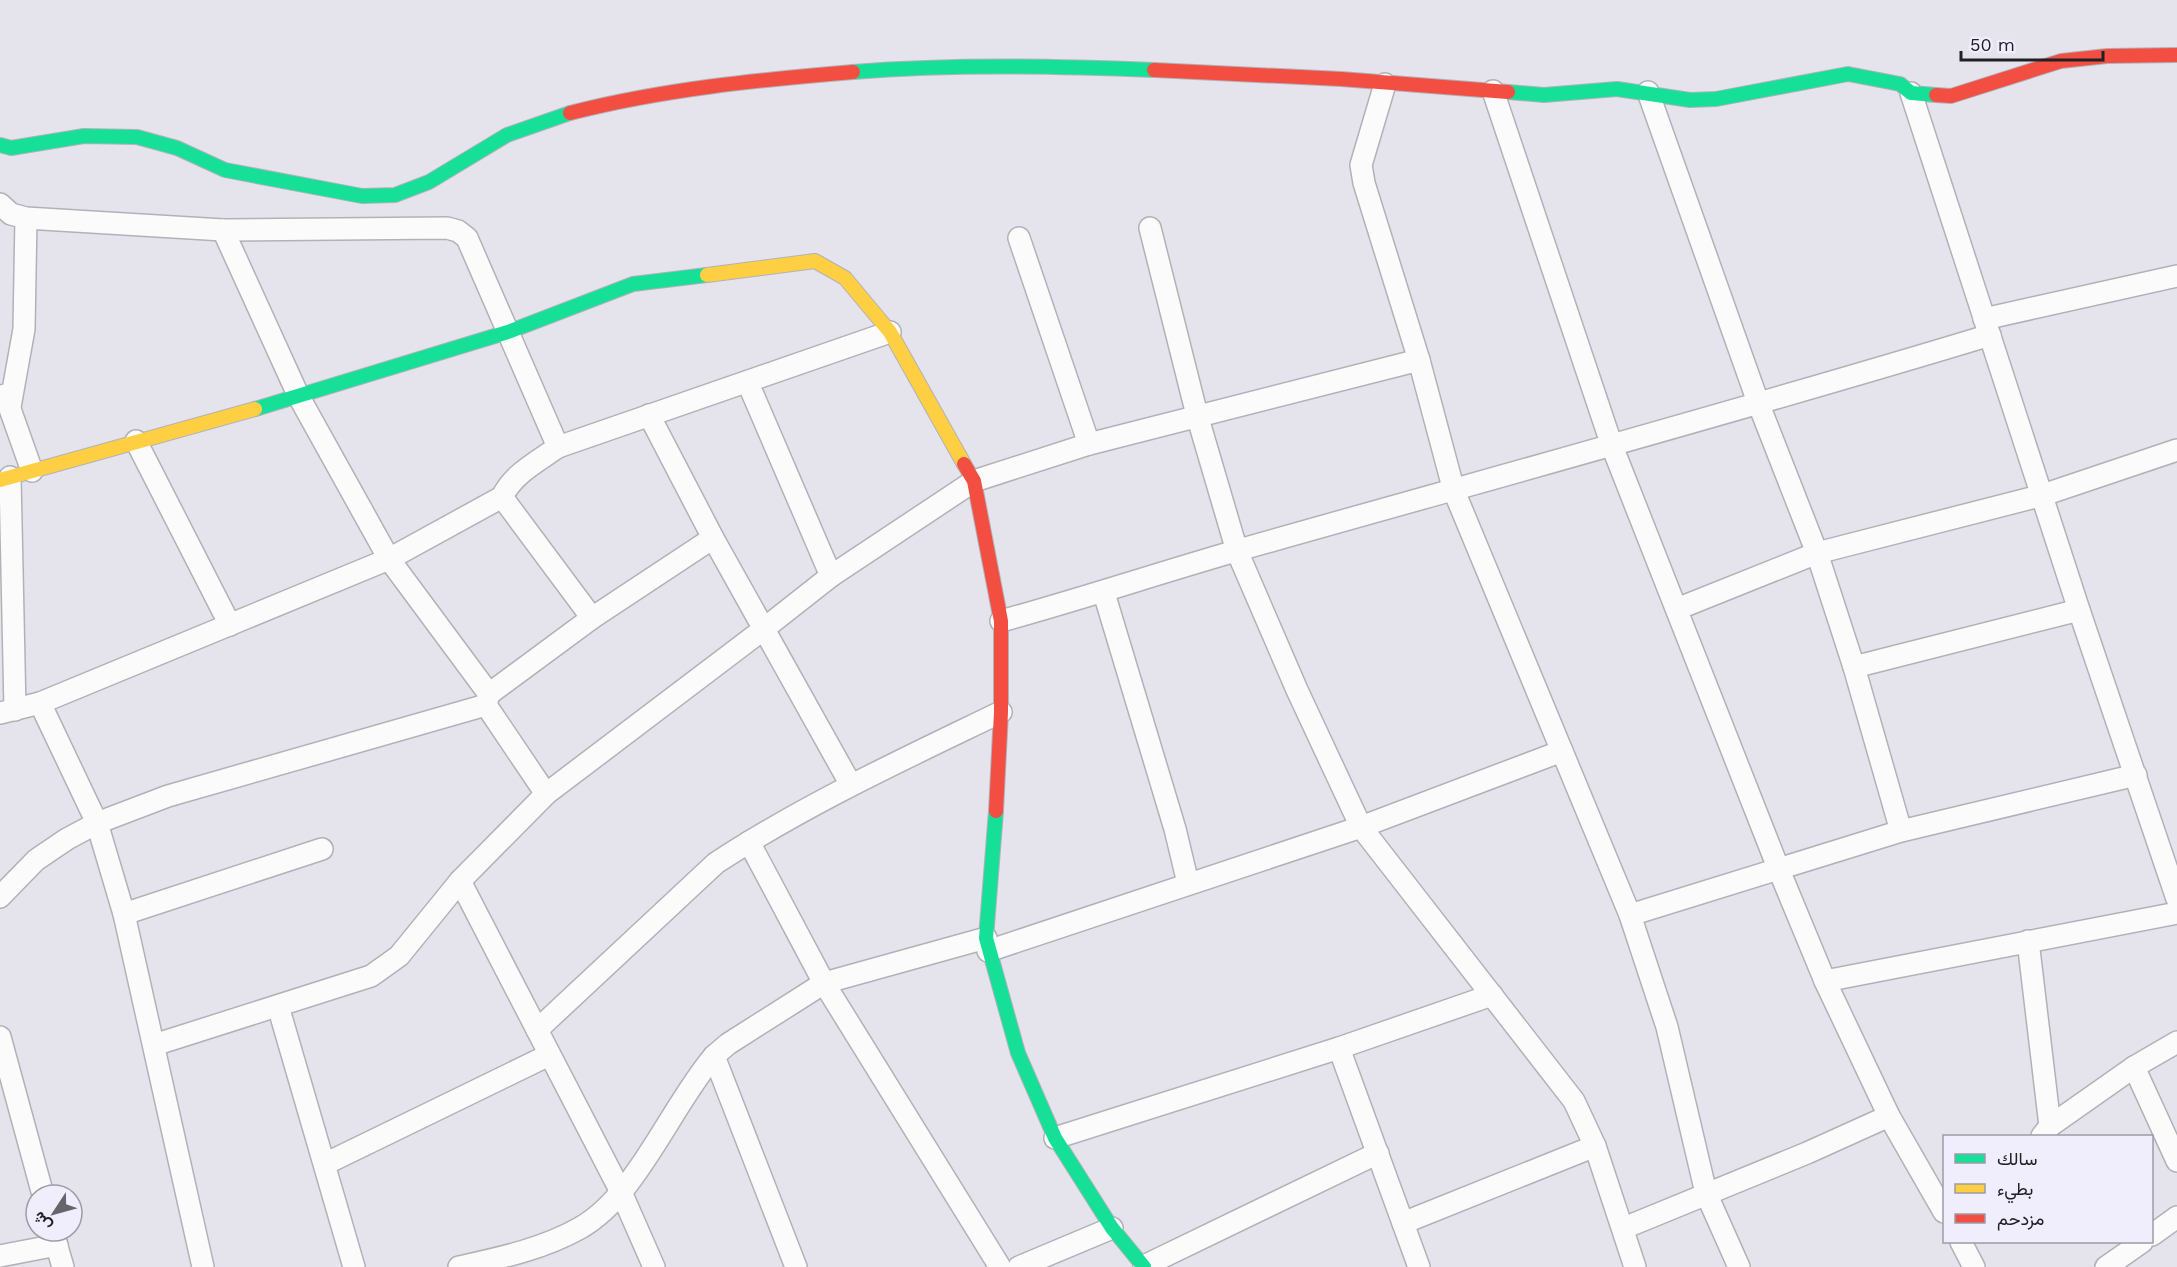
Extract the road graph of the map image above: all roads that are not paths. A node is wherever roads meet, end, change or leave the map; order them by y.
1 (2177, 55) edge
2 (1384, 84) junction
3 (1493, 91) junction
4 (1648, 92) junction
5 (1911, 93) junction
6 (0, 145) edge
7 (0, 204) edge
8 (26, 218) junction
9 (1149, 228) dead end
10 (223, 230) junction
11 (1019, 238) dead end
12 (2177, 276) edge
13 (1987, 327) junction
14 (508, 332) junction
15 (890, 332) junction
16 (1419, 360) junction
17 (0, 380) edge
18 (748, 383) junction
19 (299, 397) junction
20 (1759, 405) junction
21 (10, 407) junction
22 (649, 415) junction
23 (1197, 415) junction
24 (136, 441) junction
25 (1089, 444) junction
26 (1612, 446) junction
27 (558, 447) junction
28 (2177, 450) edge
29 (32, 471) junction
30 (5, 478) edge
31 (974, 482) junction
32 (1454, 491) junction
33 (2043, 495) junction
34 (502, 497) junction
35 (713, 538) junction
36 (1237, 551) junction
37 (1817, 554) junction
38 (390, 559) junction
39 (831, 576) junction
40 (1104, 592) junction
41 (1677, 609) junction
42 (2079, 609) junction
43 (592, 618) junction
44 (1001, 621) junction
45 (230, 625) junction
46 (765, 628) junction
47 (1854, 667) junction
48 (488, 699) junction
49 (40, 703) junction
50 (7, 711) edge
51 (1001, 712) junction
52 (1562, 751) junction
53 (2136, 775) junction
54 (851, 785) junction
55 (546, 794) junction
56 (97, 823) junction
57 (1361, 827) junction
58 (1901, 831) junction
59 (749, 842) junction
60 (322, 849) dead end
61 (2172, 866) edge
62 (1779, 870) junction
63 (460, 881) junction
64 (1188, 883) junction
65 (0, 897) edge
66 (2177, 898) edge
67 (2177, 913) edge
68 (124, 914) junction
69 (1630, 915) junction
70 (2028, 942) junction
71 (987, 945) junction
72 (1825, 981) junction
73 (824, 983) junction
74 (1492, 995) junction
75 (278, 1006) junction
76 (537, 1030) junction
77 (0, 1037) edge
78 (2177, 1042) edge
79 (154, 1045) junction
80 (1339, 1048) junction
81 (549, 1055) junction
82 (714, 1056) junction
83 (2134, 1067) junction
84 (1889, 1116) junction
85 (2046, 1131) edge
86 (1055, 1138) junction
87 (1594, 1146) junction
88 (1378, 1153) junction
89 (2177, 1161) edge
90 (325, 1164) junction
91 (40, 1183) edge
92 (621, 1192) junction
93 (1706, 1193) junction
94 (1943, 1210) edge
95 (2177, 1217) edge
96 (1403, 1223) junction
97 (1112, 1228) junction
98 (1624, 1228) junction
99 (2153, 1234) edge
100 (40, 1243) edge
101 (56, 1243) edge
102 (1962, 1243) edge
103 (2141, 1243) edge
104 (0, 1256) edge
105 (517, 1261) edge
106 (1144, 1266) edge
107 (63, 1267) edge
108 (202, 1267) edge
109 (354, 1267) edge
110 (459, 1267) edge
111 (654, 1267) edge
112 (796, 1267) edge
113 (1000, 1267) edge
114 (1019, 1267) edge
115 (1419, 1267) edge
116 (1635, 1267) edge
117 (1739, 1267) edge
118 (1974, 1267) edge
119 (2106, 1267) edge

1 - 5 street
2 - 3 street
2 - 6 street
2 - 16 street
3 - 4 street
3 - 26 street
4 - 5 street
4 - 20 street
5 - 13 street
7 - 8 street
8 - 10 street
8 - 21 street
9 - 23 street
10 - 14 street
10 - 19 street
11 - 25 street
12 - 13 street
13 - 20 street
13 - 33 street
14 - 15 street
14 - 19 street
14 - 27 street
15 - 18 street
15 - 31 street
16 - 23 street
16 - 32 street
17 - 21 street
18 - 22 street
18 - 39 street
19 - 24 street
19 - 38 street
20 - 26 street
20 - 37 street
21 - 29 street
22 - 27 street
22 - 35 street
23 - 25 street
23 - 36 street
24 - 29 street
24 - 45 street
25 - 31 street
26 - 32 street
26 - 41 street
27 - 34 street
28 - 33 street
29 - 30 street
30 - 50 street
31 - 39 street
31 - 44 street
32 - 36 street
32 - 52 street
33 - 37 street
33 - 42 street
34 - 38 street
34 - 43 street
35 - 43 street
35 - 46 street
36 - 40 street
36 - 57 street
37 - 41 street
37 - 47 street
38 - 45 street
38 - 48 street
39 - 46 street
40 - 44 street
40 - 64 street
41 - 62 street
42 - 47 street
42 - 53 street
43 - 48 street
44 - 51 street
45 - 49 street
46 - 54 street
46 - 55 street
47 - 58 street
48 - 55 street
48 - 56 street
49 - 50 street
49 - 56 street
51 - 54 street
51 - 71 street
52 - 57 street
52 - 69 street
53 - 58 street
53 - 61 street
54 - 59 street
55 - 63 street
56 - 65 street
56 - 68 street
57 - 64 street
57 - 74 street
58 - 62 street
59 - 73 street
59 - 76 street
60 - 68 street
61 - 66 street
62 - 69 street
62 - 72 street
63 - 75 street
63 - 76 street
64 - 71 street
67 - 70 street
68 - 79 street
69 - 93 street
70 - 72 street
70 - 85 street
71 - 73 street
71 - 86 street
72 - 84 street
73 - 82 street
73 - 113 street
74 - 80 street
74 - 87 street
75 - 79 street
75 - 90 street
76 - 81 street
77 - 91 street
78 - 83 street
79 - 108 street
80 - 86 street
80 - 88 street
81 - 90 street
81 - 92 street
82 - 92 street
82 - 112 street
83 - 85 street
83 - 89 street
84 - 93 street
84 - 94 street
86 - 97 street
87 - 96 street
87 - 98 street
88 - 96 street
88 - 106 street
90 - 109 street
92 - 105 street
92 - 111 street
93 - 98 street
93 - 117 street
95 - 99 street
96 - 115 street
97 - 106 street
97 - 114 street
98 - 116 street
100 - 104 street
101 - 107 street
102 - 118 street
103 - 119 street
105 - 110 street

